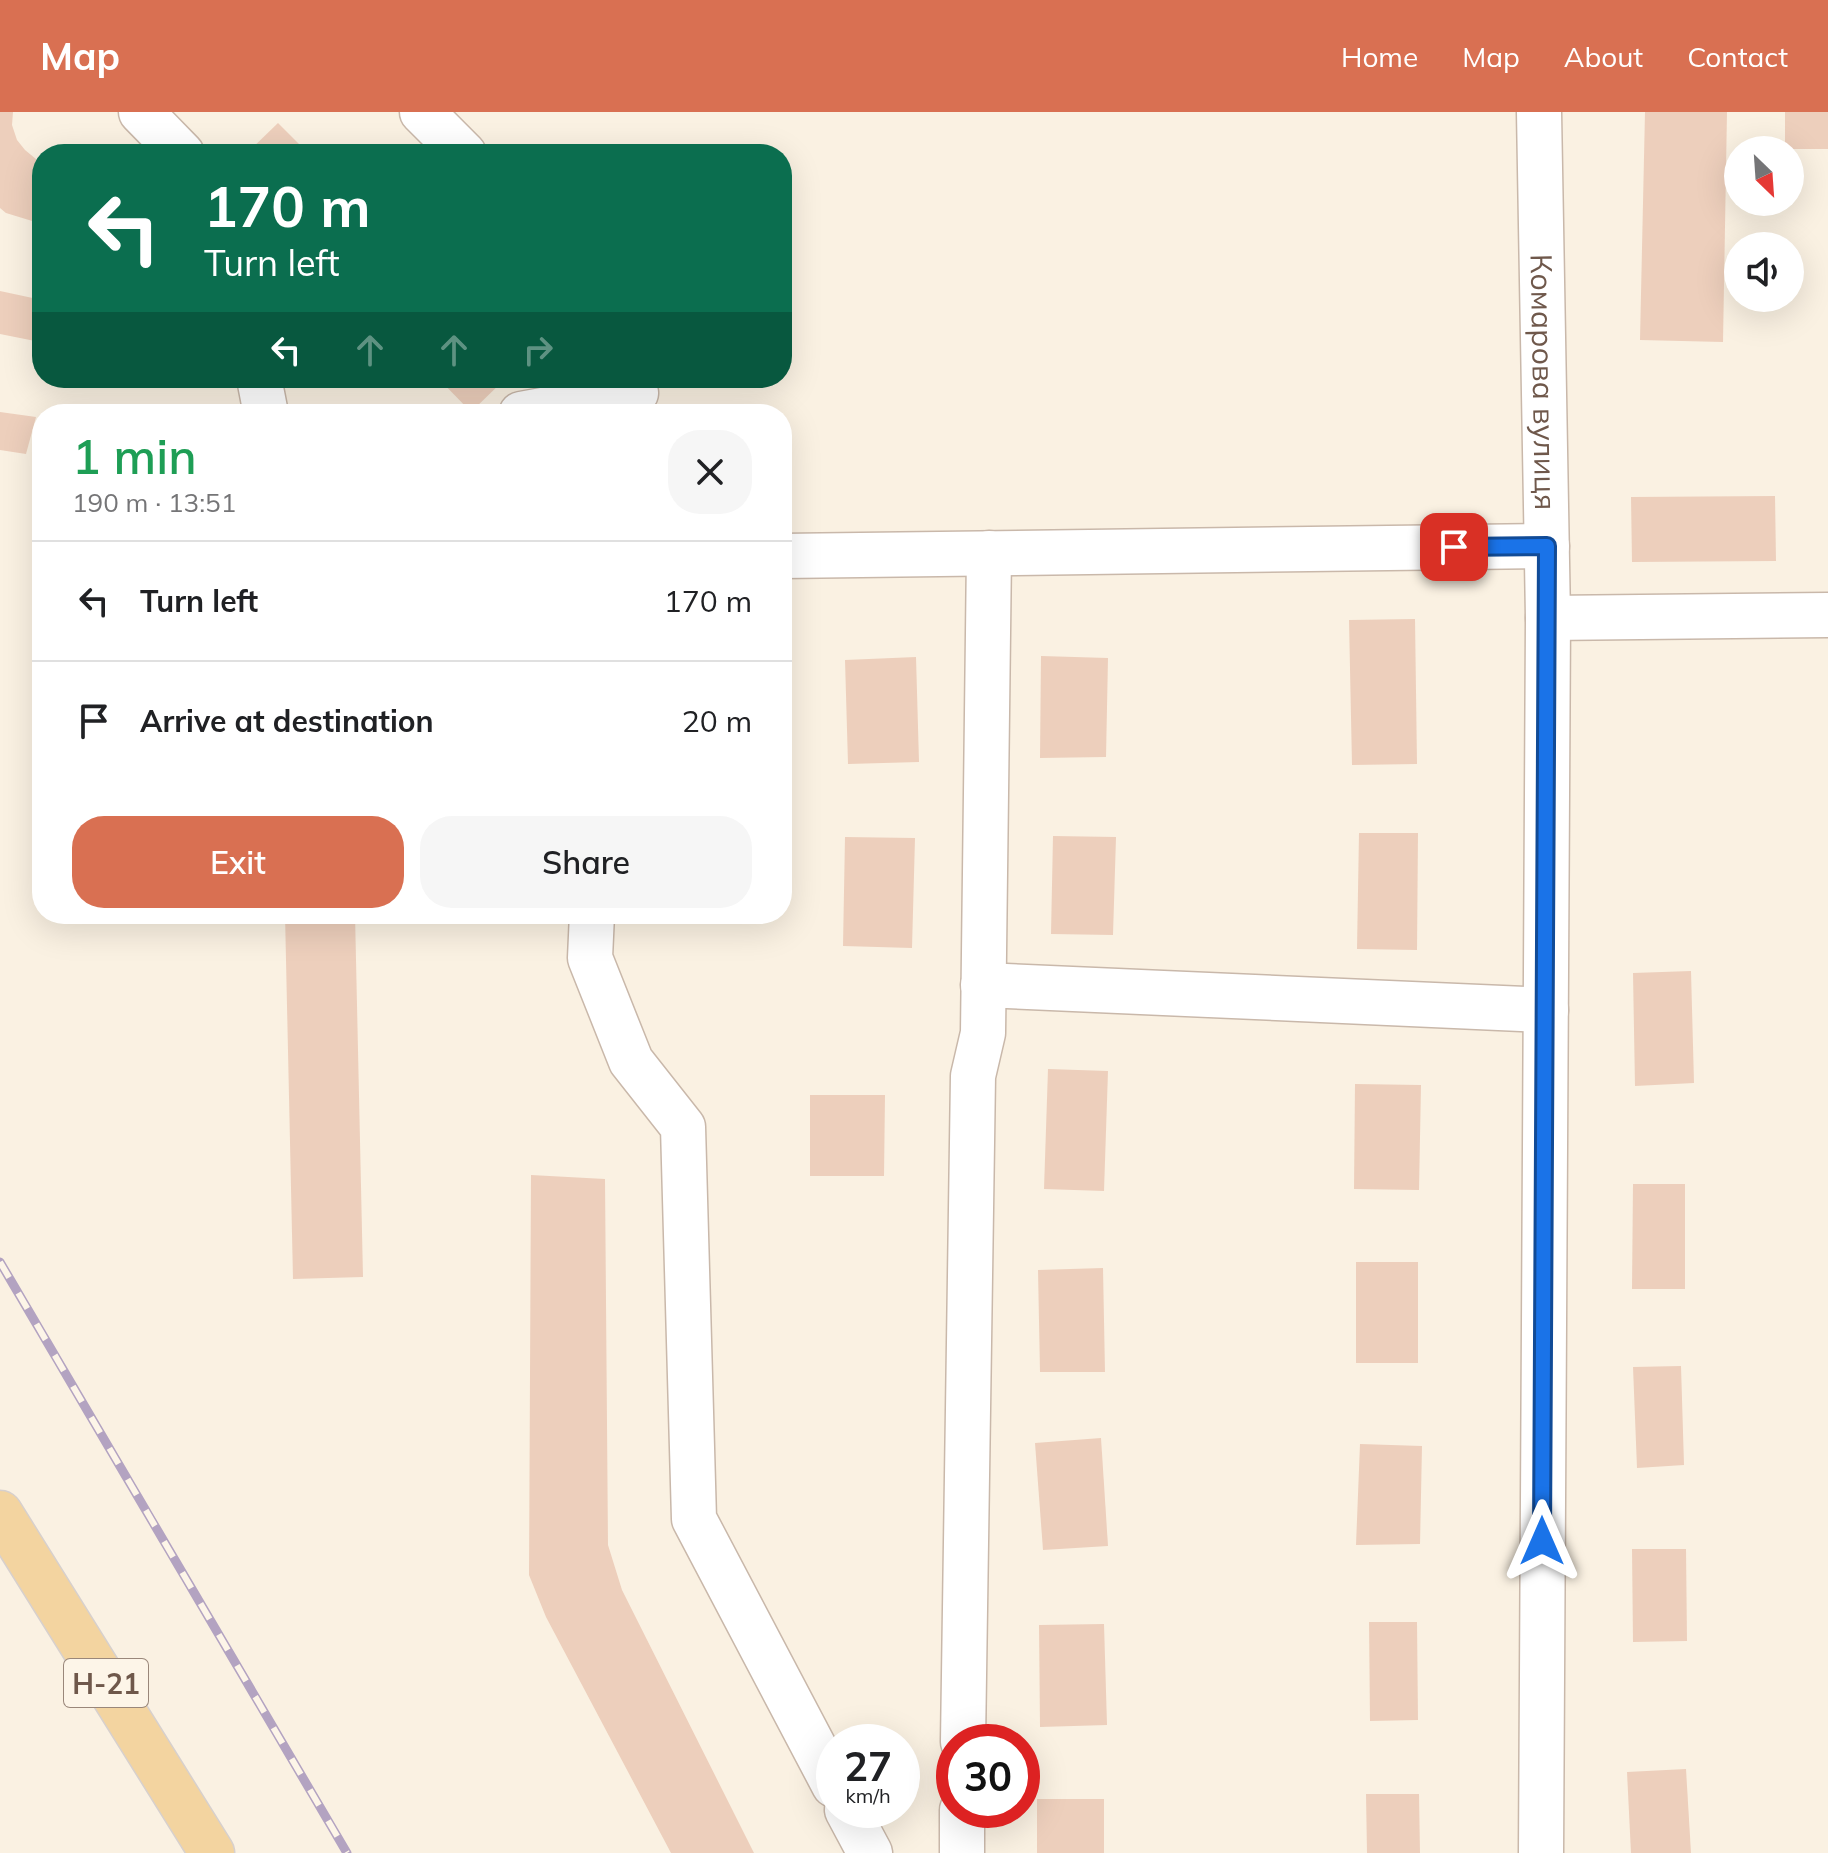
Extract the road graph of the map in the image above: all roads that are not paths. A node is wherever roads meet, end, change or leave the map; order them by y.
1 (141, 112) edge
2 (422, 112) edge
3 (1539, 112) edge
4 (172, 144) edge
5 (454, 144) edge
6 (637, 395) edge
7 (582, 404) edge
8 (1547, 546) junction
9 (989, 553) junction
10 (792, 556) edge
11 (1828, 615) edge
12 (1548, 618) junction
13 (592, 924) edge
14 (983, 985) junction
15 (1546, 1010) junction
16 (0, 1513) edge
17 (963, 1724) edge
18 (816, 1751) edge
19 (857, 1828) edge
20 (962, 1828) edge
21 (212, 1853) edge
22 (870, 1853) edge
23 (962, 1853) edge
24 (1541, 1853) edge

1 - 4 street
2 - 5 street
3 - 8 street, Комарова вулиця
6 - 7 street
8 - 9 street
8 - 12 street, Комарова вулиця
9 - 10 street
9 - 14 street
11 - 12 street
12 - 15 street, Комарова вулиця
13 - 18 street
14 - 15 street
14 - 17 street
15 - 24 street, Комарова вулиця
16 - 21 main road, Н-21
19 - 22 street
20 - 23 street

